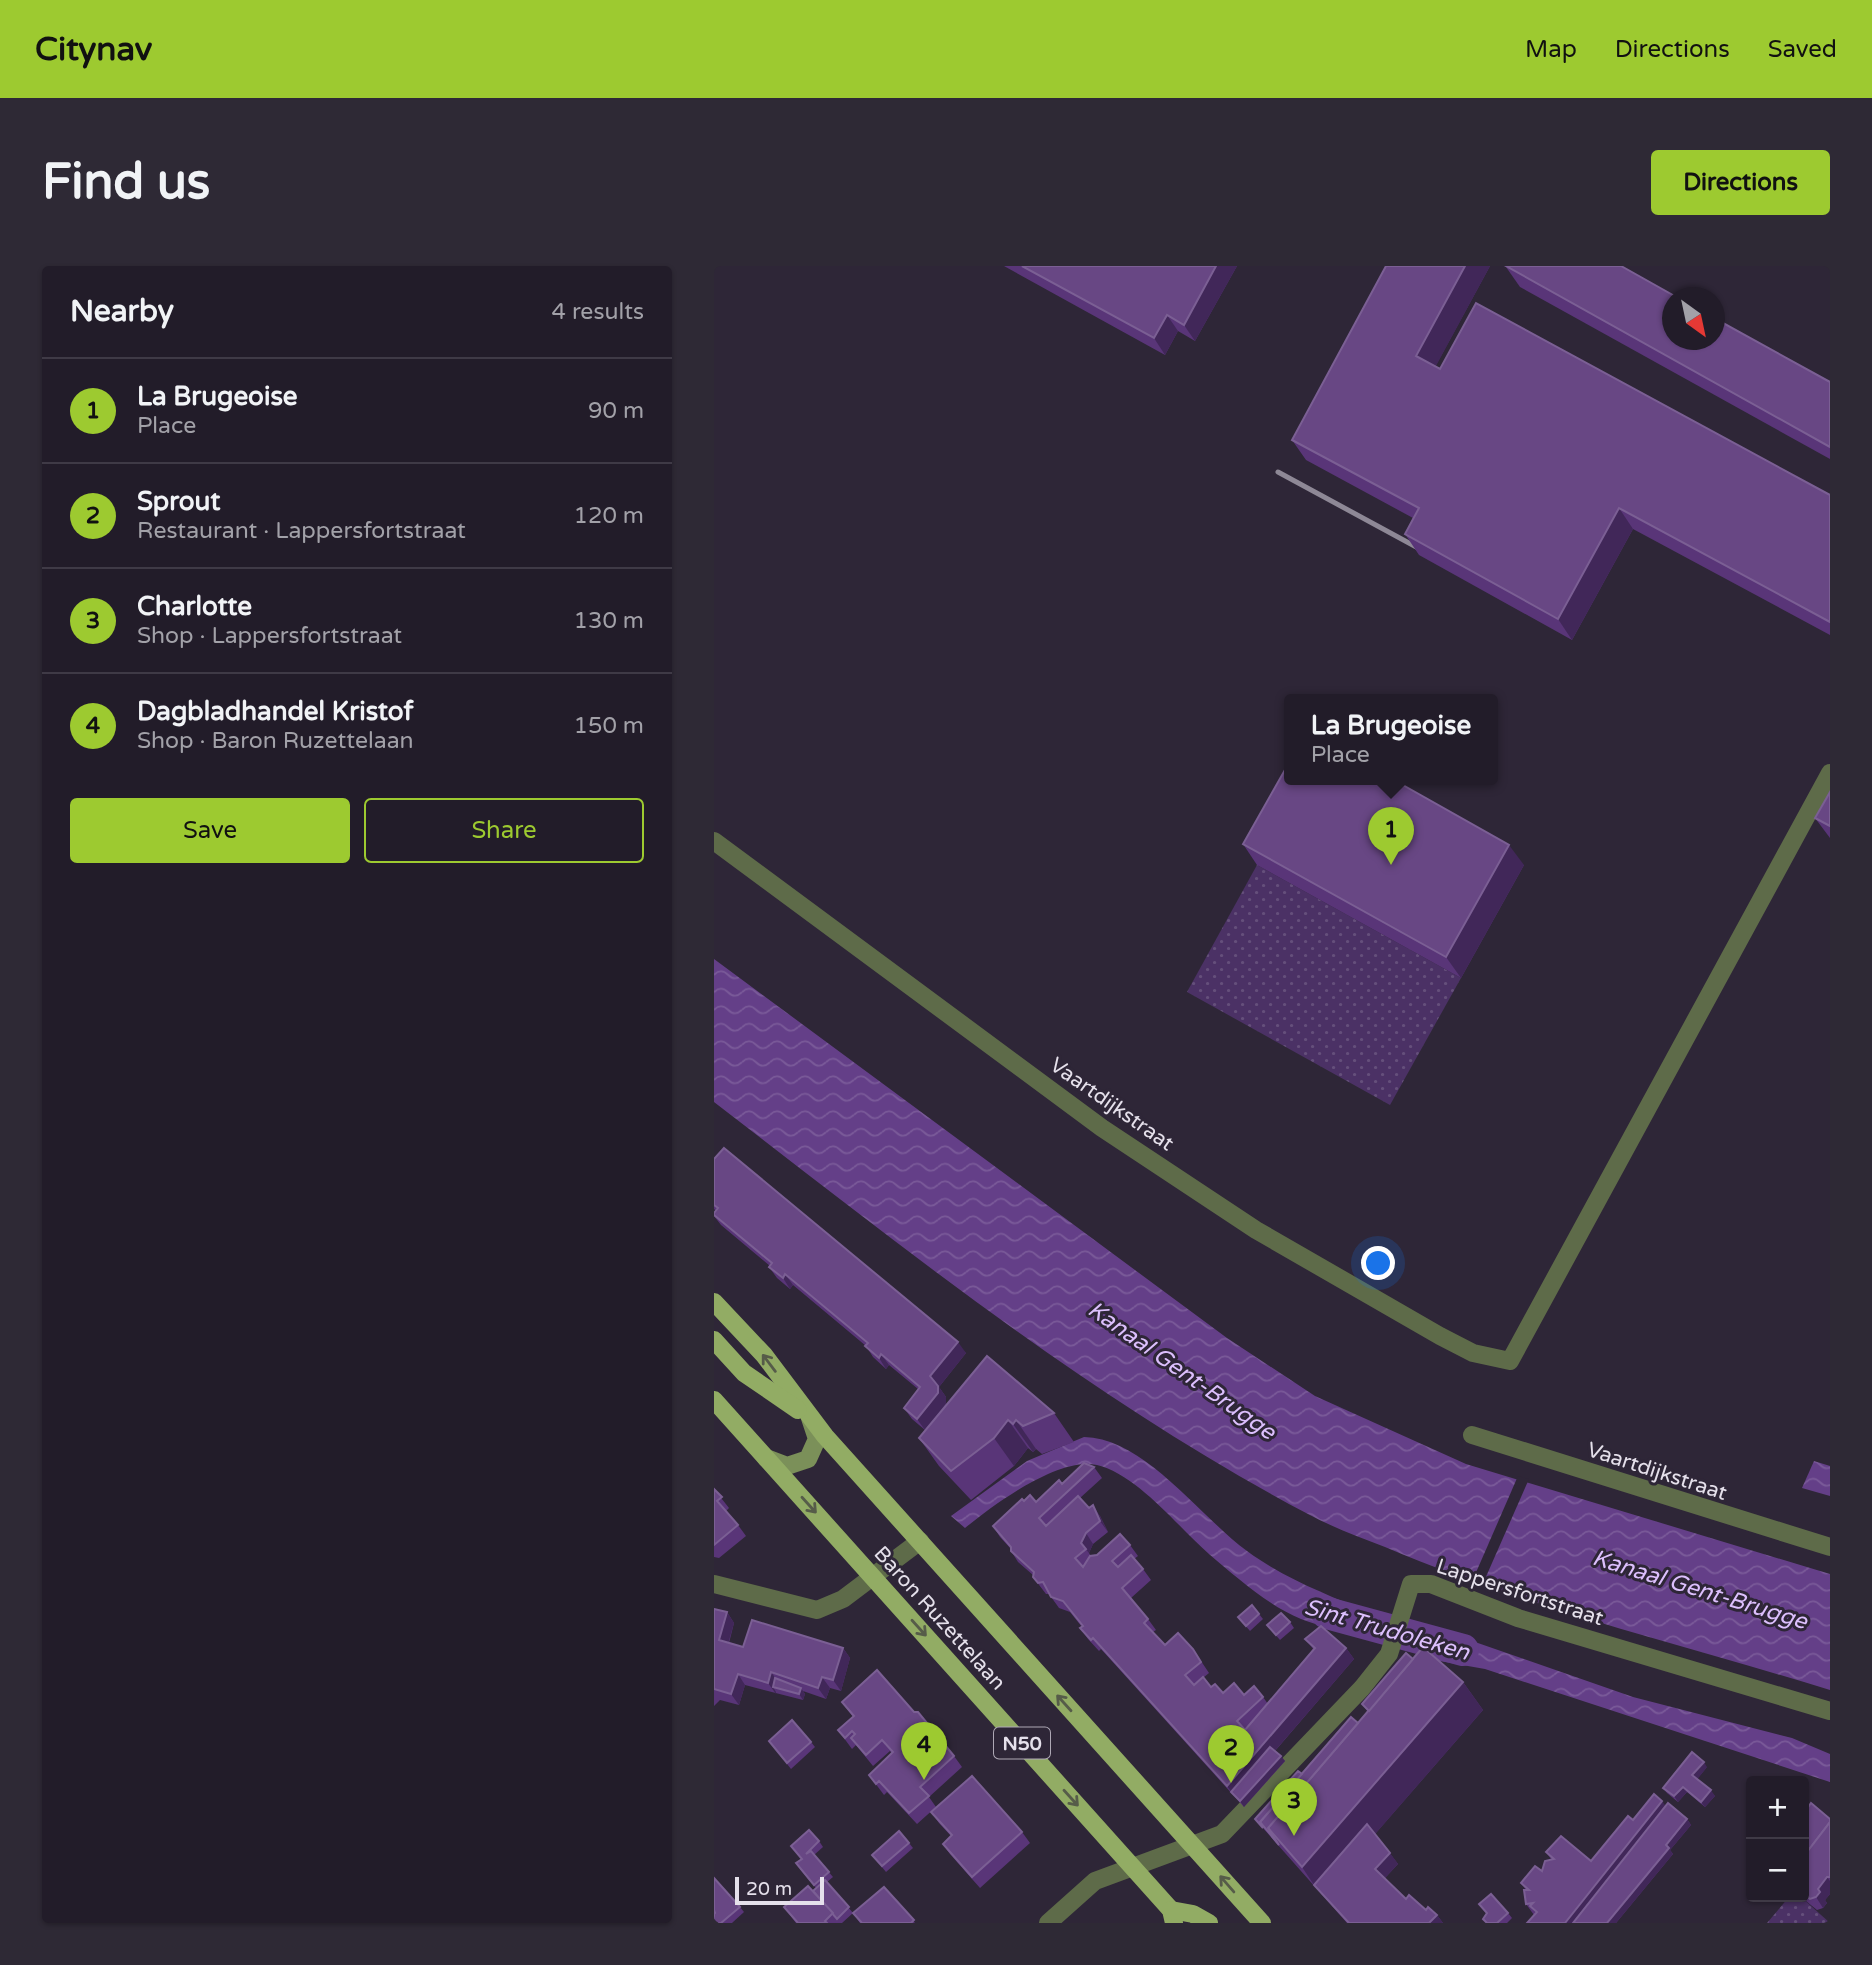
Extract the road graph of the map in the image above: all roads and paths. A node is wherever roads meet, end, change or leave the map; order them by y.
1 (1830, 773) edge
2 (714, 841) edge
3 (714, 1301) edge
4 (714, 1340) edge
5 (714, 1399) edge
6 (810, 1418) junction
7 (1472, 1435) dead end
8 (766, 1458) junction
9 (920, 1541) junction
10 (1830, 1548) edge
11 (874, 1577) junction
12 (714, 1584) edge
13 (1830, 1711) edge
14 (1192, 1845) junction
15 (1133, 1867) junction
16 (1172, 1916) edge
17 (1048, 1923) edge
18 (1209, 1923) edge
19 (1262, 1923) edge

1 - 2 street, Vaartdijkstraat
6 -> 3 main road, Baron Ruzettelaan / N50
4 - 6 main road, Baron Ruzettelaan / N50
5 - 8 main road, Baron Ruzettelaan / N50
6 - 8 main road
6 - 9 main road, Baron Ruzettelaan / N50
7 - 10 street, Vaartdijkstraat
8 -> 11 main road, Baron Ruzettelaan / N50
9 - 11 street
14 -> 9 main road, Baron Ruzettelaan / N50
11 - 12 street
11 -> 15 main road, Baron Ruzettelaan / N50
13 - 14 street, Lappersfortstraat
14 - 15 street
19 -> 14 main road, Baron Ruzettelaan / N50
15 - 16 main road, Baron Ruzettelaan / N50
15 - 17 street
16 - 18 main road, Baron Ruzettelaan / N50

